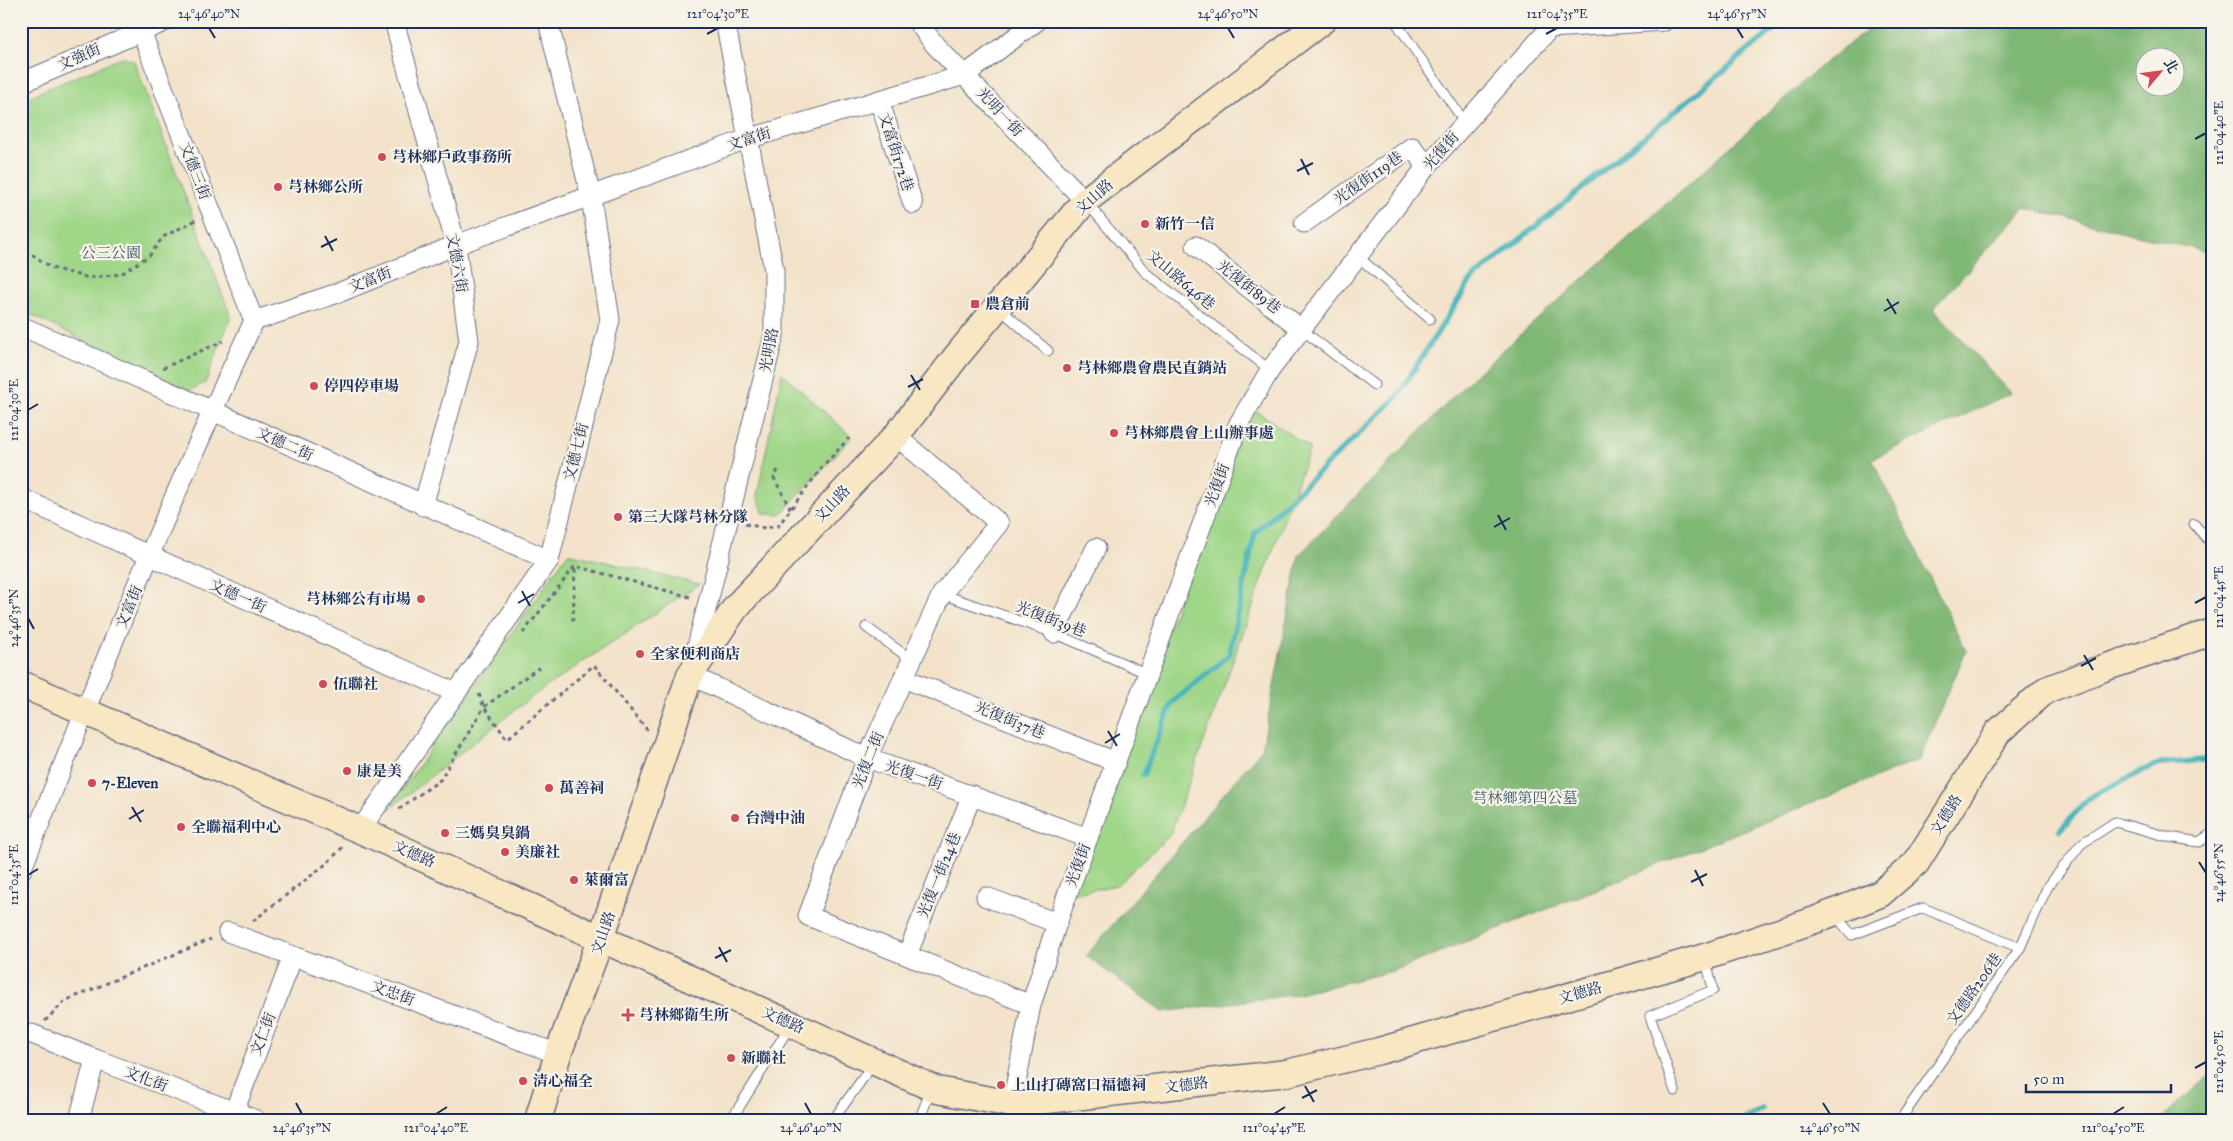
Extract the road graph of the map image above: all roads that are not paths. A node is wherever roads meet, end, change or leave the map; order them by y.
1 (166, 21) edge
2 (394, 21) edge
3 (548, 21) edge
4 (725, 21) edge
5 (918, 21) edge
6 (1037, 21) edge
7 (1322, 21) edge
8 (1395, 21) edge
9 (1664, 21) edge
10 (139, 26) edge
11 (966, 75) junction
12 (21, 83) edge
13 (878, 100) junction
14 (1465, 124) junction
15 (748, 139) junction
16 (1427, 166) junction
17 (591, 197) junction
18 (1085, 201) junction
19 (913, 204) dead end
20 (1304, 223) dead end
21 (456, 245) junction
22 (1196, 246) dead end
23 (1358, 256) junction
24 (997, 307) junction
25 (1430, 319) dead end
26 (254, 321) junction
27 (21, 326) edge
28 (1302, 328) junction
29 (1048, 351) dead end
30 (1270, 370) junction
31 (1374, 385) dead end
32 (211, 412) junction
33 (896, 436) junction
34 (21, 498) edge
35 (423, 506) junction
36 (2194, 524) dead end
37 (2212, 544) edge
38 (1096, 548) dead end
39 (150, 557) junction
40 (549, 560) junction
41 (942, 594) junction
42 (866, 627) dead end
43 (2212, 632) edge
44 (1054, 633) junction
45 (912, 660) junction
46 (1148, 674) junction
47 (690, 675) junction
48 (904, 678) junction
49 (21, 684) edge
50 (454, 692) junction
51 (84, 712) junction
52 (867, 758) junction
53 (1116, 762) junction
54 (972, 796) junction
55 (360, 830) junction
56 (2212, 833) edge
57 (1088, 838) junction
58 (21, 871) edge
59 (986, 897) dead end
60 (1833, 912) junction
61 (1057, 923) junction
62 (228, 932) road end
63 (601, 938) junction
64 (2020, 948) junction
65 (907, 955) junction
66 (293, 956) junction
67 (1705, 958) junction
68 (1032, 1005) junction
69 (792, 1024) junction
70 (32, 1034) road end
71 (558, 1054) junction
72 (95, 1059) junction
73 (875, 1061) junction
74 (932, 1087) junction
75 (1674, 1092) dead end
76 (1012, 1104) junction
77 (232, 1116) edge
78 (79, 1120) edge
79 (256, 1120) edge
80 (538, 1120) edge
81 (730, 1120) edge
82 (833, 1120) edge
83 (919, 1120) edge
84 (1900, 1120) edge

1 - 10 street, 文強街
2 - 21 street, 文德六街
3 - 17 street, 文德七街
4 - 15 street, 光明路
5 - 11 street, 光明一街
6 - 11 street, 文富街
7 - 18 main road, 文山路
8 - 14 lane
9 - 14 street, 光復街
10 - 12 street, 文強街
10 - 26 street, 文德三街
11 - 13 street, 文富街
11 - 18 street, 光明一街
13 - 15 street, 文富街
13 - 19 street, 文富街172巷
14 - 16 street, 光復街
15 - 17 street, 文富街
15 - 47 street, 光明路
16 - 20 street, 光復街119巷
16 - 23 street, 光復街
17 - 21 street, 文富街
17 - 40 street, 文德七街
18 - 24 main road, 文山路
18 - 30 lane, 文山路646巷
21 - 26 street, 文富街
21 - 35 street, 文德六街
22 - 28 street, 光復街89巷
23 - 25 lane
23 - 28 street, 光復街
24 - 29 lane
24 - 33 main road, 文山路
26 - 32 street, 文富街
27 - 32 street, 文德二街
28 - 30 street, 光復街
28 - 31 lane
30 - 46 street, 光復街
32 - 35 street, 文德二街
32 - 39 street, 文富街
33 - 41 street, 光復二街
33 - 47 main road, 文山路
34 - 39 street, 文德一街
35 - 40 street, 文德二街
36 - 37 lane
38 - 44 street
39 - 50 street, 文德一街
39 - 51 street, 文富街
40 - 50 street, 文德七街
41 - 44 lane, 光復街39巷
41 - 45 street, 光復二街
42 - 45 lane
43 - 60 main road, 文德路
44 - 46 lane, 光復街39巷
45 - 48 street, 光復二街
46 - 53 street, 光復街
47 - 52 street, 光復一街
47 - 63 main road, 文山路
48 - 52 street, 光復二街
48 - 53 street, 光復街37巷
49 - 51 main road, 文德路
50 - 55 street, 文德七街
51 - 55 main road, 文德路
51 - 58 street, 文富街
52 - 54 street, 光復一街
52 - 65 street, 光復二街
53 - 57 street, 光復街
54 - 57 street, 光復一街
54 - 65 street, 光復一街24巷
55 - 63 main road, 文德路
56 - 64 lane
57 - 61 street, 光復街
59 - 61 street
60 - 64 lane, 文德路206巷
60 - 67 main road, 文德路
61 - 68 street, 光復街
62 - 66 street, 文忠街
63 - 69 main road, 文德路
63 - 71 main road, 文山路
64 - 84 lane, 文德路206巷
65 - 68 street, 光復二街
66 - 71 street, 文忠街
66 - 77 street, 文仁街
67 - 75 lane
67 - 76 main road, 文德路
68 - 76 street, 光復街
69 - 73 main road, 文德路
69 - 81 lane
70 - 72 street, 文化街
71 - 80 main road, 文山路
72 - 77 street, 文化街
72 - 78 street
73 - 74 main road, 文德路
73 - 82 lane
74 - 76 main road, 文德路
74 - 83 lane
77 - 79 street, 文化街

